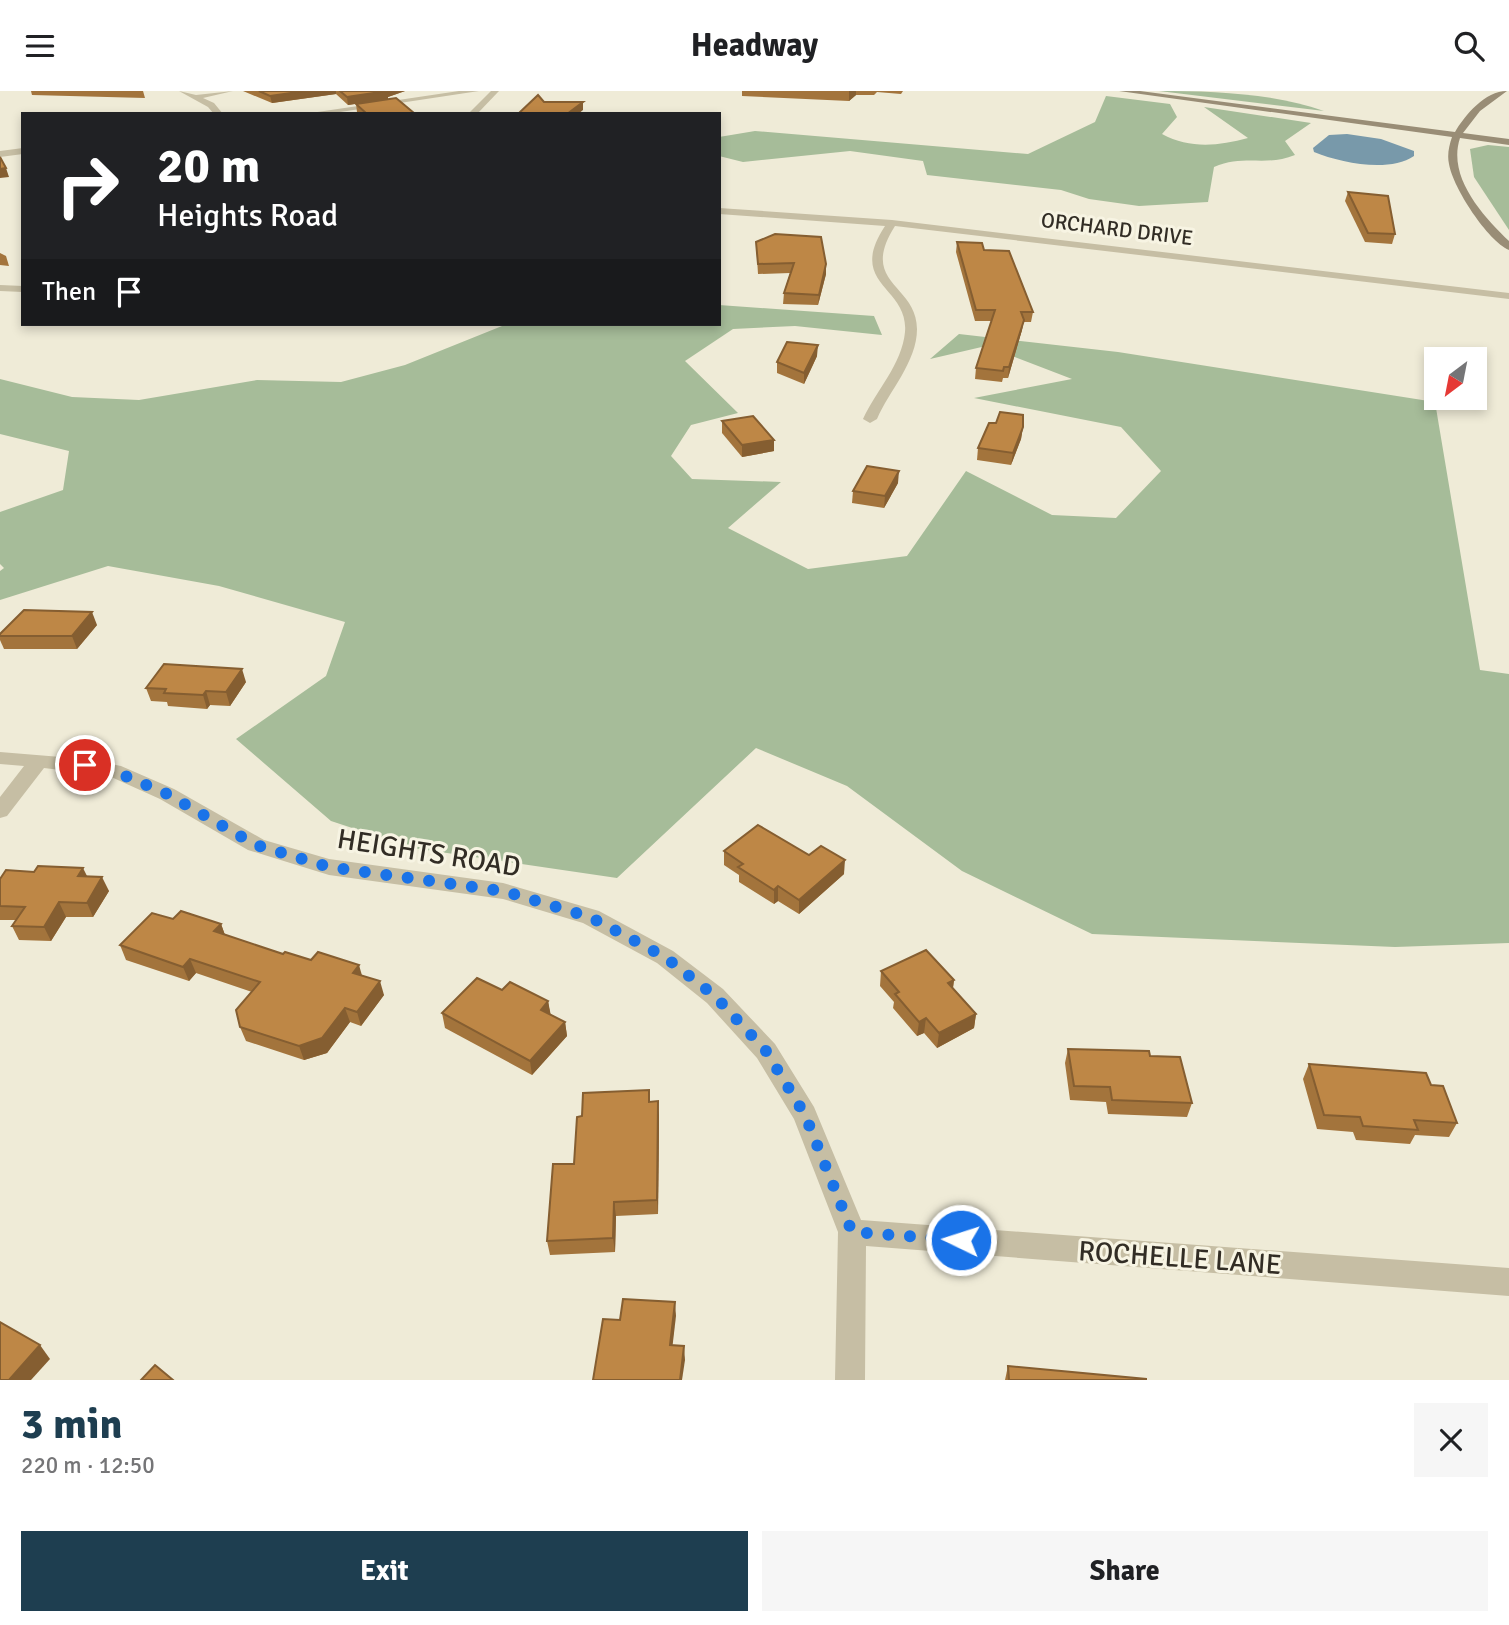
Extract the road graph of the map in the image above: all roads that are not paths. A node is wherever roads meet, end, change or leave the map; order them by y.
1 (183, 91) edge
2 (229, 91) edge
3 (475, 91) edge
4 (495, 91) edge
5 (1123, 91) edge
6 (1503, 91) edge
7 (196, 97) junction
8 (217, 112) edge
9 (323, 112) edge
10 (474, 112) edge
11 (1459, 135) junction
12 (1509, 142) edge
13 (21, 151) edge
14 (0, 155) edge
15 (721, 211) edge
16 (892, 223) junction
17 (1509, 247) edge
18 (0, 288) edge
19 (21, 289) edge
20 (1509, 296) edge
21 (870, 419) dead end
22 (0, 758) edge
23 (40, 760) junction
24 (0, 811) edge
25 (852, 1232) junction
26 (1509, 1282) edge
27 (850, 1380) edge

1 - 7 street
2 - 7 street
3 - 9 street
4 - 10 street
5 - 11 main road
6 - 11 main road
7 - 8 street
11 - 12 main road
11 - 17 main road
13 - 14 street
15 - 16 street, ORCHARD DRIVE
16 - 20 street, ORCHARD DRIVE
16 - 21 street
18 - 19 street
22 - 23 street, HEIGHTS ROAD
23 - 24 street
23 - 25 street, HEIGHTS ROAD
25 - 26 street, ROCHELLE LANE
25 - 27 street, HEIGHTS ROAD

